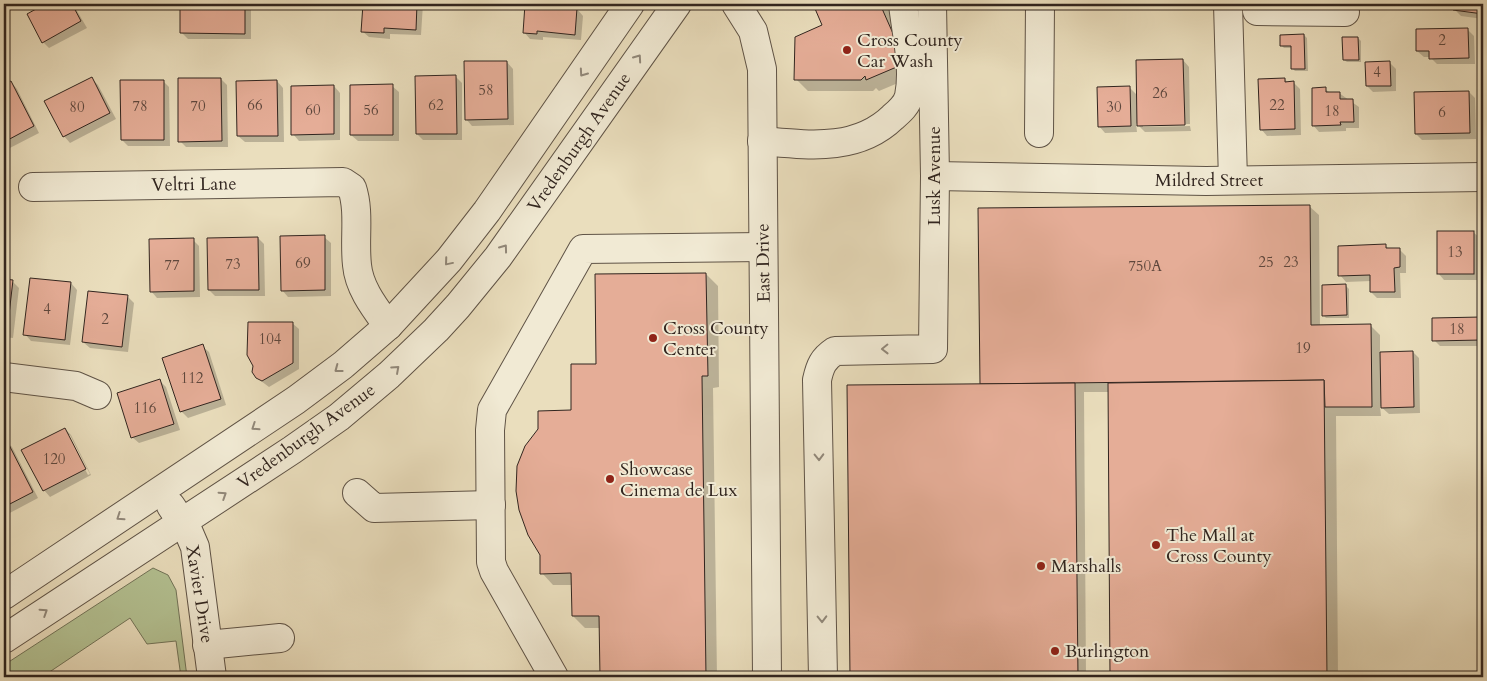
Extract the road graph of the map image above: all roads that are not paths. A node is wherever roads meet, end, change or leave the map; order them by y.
1 (630, 4) edge
2 (677, 4) edge
3 (736, 4) edge
4 (903, 4) edge
5 (932, 4) edge
6 (1040, 4) edge
7 (1228, 4) edge
8 (1256, 4) edge
9 (1345, 12) dead end
10 (1039, 133) dead end
11 (762, 140) junction
12 (935, 176) junction
13 (1483, 178) edge
14 (1233, 180) junction
15 (33, 187) dead end
16 (763, 247) junction
17 (388, 326) junction
18 (4, 377) edge
19 (97, 395) dead end
20 (161, 490) junction
21 (357, 493) dead end
22 (491, 505) junction
23 (182, 522) junction
24 (4, 594) edge
25 (280, 638) dead end
26 (4, 639) edge
27 (208, 645) junction
28 (212, 677) edge
29 (554, 677) edge
30 (768, 677) edge
31 (823, 677) edge

1 -> 17 street, Vredenburgh Avenue
23 -> 2 street, Vredenburgh Avenue
3 - 11 street, East Drive
4 - 11 street
5 - 12 street, Lusk Avenue
6 - 10 street
7 - 14 street
8 - 9 street
11 - 16 street, East Drive
12 - 14 street, Mildred Street
12 -> 31 street, Lusk Avenue
13 - 14 street, Mildred Street
15 - 17 street, Veltri Lane
16 - 22 street
16 - 30 street, East Drive
17 -> 20 street, Vredenburgh Avenue
18 - 19 street
20 - 23 street, Xavier Drive
20 -> 24 street, Vredenburgh Avenue
21 - 22 street
22 - 29 street
26 -> 23 street, Vredenburgh Avenue
23 - 27 street, Xavier Drive
25 - 27 street
27 - 28 street, Xavier Drive

